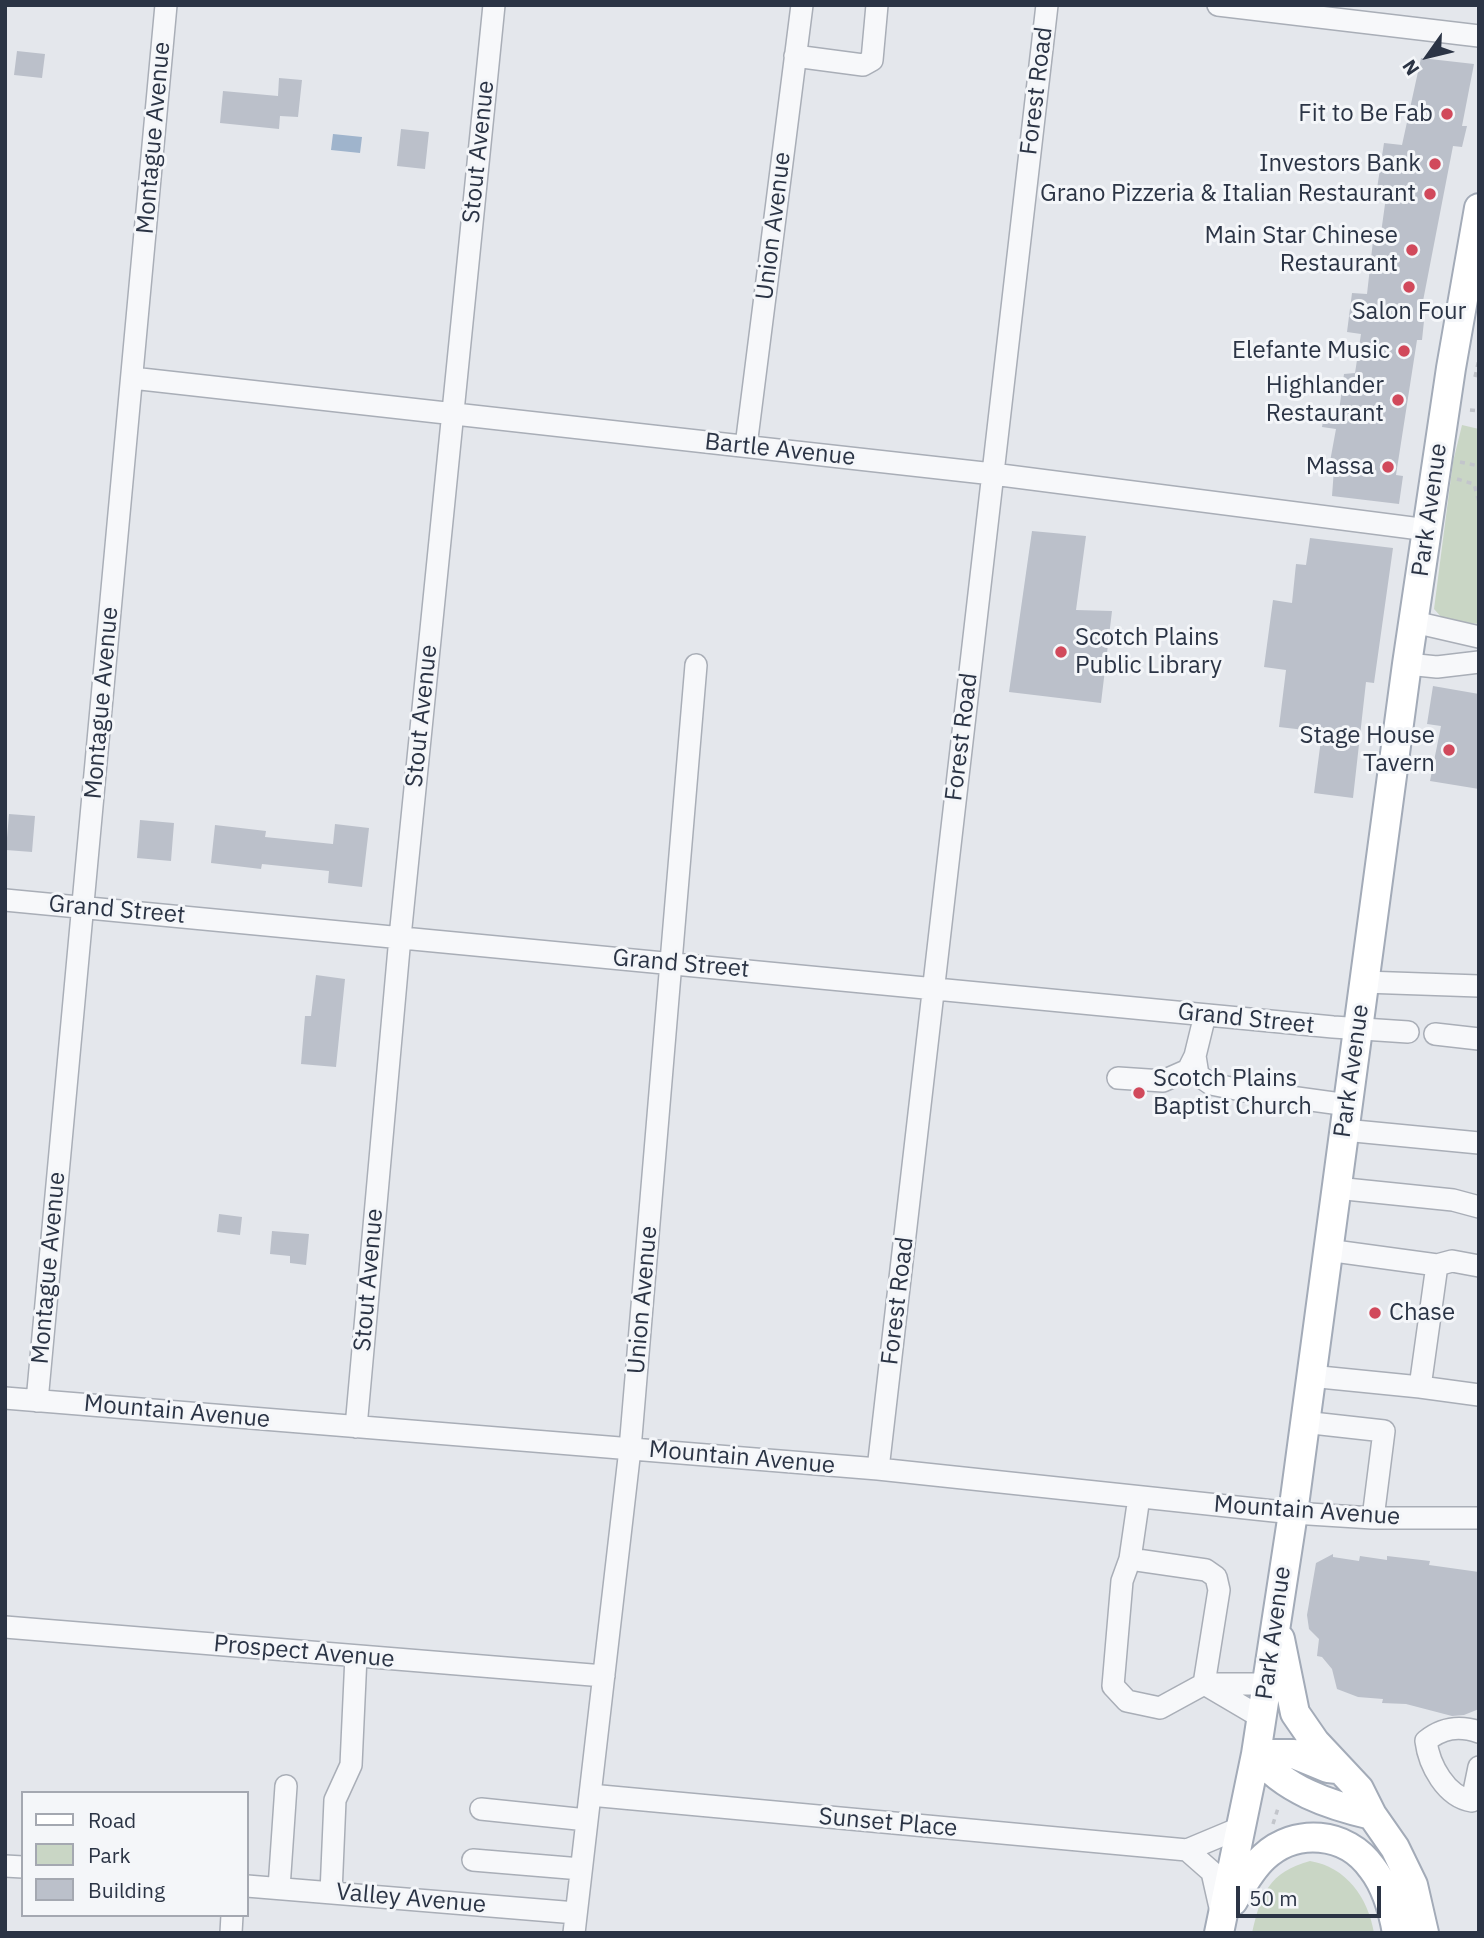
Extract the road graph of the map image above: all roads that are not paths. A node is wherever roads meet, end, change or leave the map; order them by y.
1 (166, 5) edge
2 (494, 5) edge
3 (802, 5) edge
4 (877, 5) edge
5 (1047, 5) edge
6 (1218, 5) edge
7 (1273, 8) edge
8 (1337, 12) edge
9 (1390, 15) edge
10 (1479, 36) edge
11 (795, 56) junction
12 (1479, 208) edge
13 (132, 378) junction
14 (453, 414) junction
15 (747, 446) junction
16 (993, 474) junction
17 (1428, 530) junction
18 (1414, 622) junction
19 (1479, 637) edge
20 (1479, 662) edge
21 (1407, 664) junction
22 (696, 665) dead end
23 (5, 900) edge
24 (83, 907) junction
25 (400, 937) junction
26 (671, 963) junction
27 (1364, 982) junction
28 (1479, 986) edge
29 (934, 988) junction
30 (1205, 1015) junction
31 (1357, 1030) junction
32 (1408, 1032) dead end
33 (1435, 1034) dead end
34 (1479, 1039) edge
35 (1195, 1056) junction
36 (1118, 1078) dead end
37 (1346, 1118) junction
38 (1479, 1143) edge
39 (1336, 1188) junction
40 (1479, 1207) edge
41 (1327, 1250) junction
42 (1437, 1265) junction
43 (1479, 1266) edge
44 (1310, 1377) junction
45 (1420, 1387) junction
46 (1479, 1395) edge
47 (5, 1398) edge
48 (37, 1401) junction
49 (1303, 1422) junction
50 (356, 1427) junction
51 (630, 1449) junction
52 (878, 1469) junction
53 (1139, 1497) junction
54 (1479, 1512) edge
55 (1293, 1513) junction
56 (1373, 1518) junction
57 (1478, 1518) edge
58 (1130, 1559) junction
59 (1276, 1616) junction
60 (5, 1627) edge
61 (356, 1656) junction
62 (604, 1676) junction
63 (1204, 1684) junction
64 (1266, 1684) junction
65 (1262, 1718) junction
66 (1479, 1732) edge
67 (1256, 1754) junction
68 (1479, 1767) edge
69 (1338, 1769) junction
70 (286, 1786) dead end
71 (590, 1795) junction
72 (1476, 1807) edge
73 (481, 1809) dead end
74 (1372, 1815) junction
75 (587, 1820) junction
76 (1242, 1827) junction
77 (1186, 1850) junction
78 (473, 1860) dead end
79 (581, 1869) junction
80 (248, 1886) edge
81 (279, 1888) junction
82 (331, 1893) junction
83 (575, 1923) edge
84 (1220, 1926) edge
85 (1397, 1933) edge
86 (1424, 1933) edge

1 - 13 street, Montague Avenue
2 - 14 street, Stout Avenue
3 - 11 street, Union Avenue
4 - 11 street
5 - 16 street, Forest Road
6 - 7 street
7 - 8 street
8 - 9 street
9 - 10 street
11 - 15 street, Union Avenue
12 - 17 main road, Park Avenue
13 - 14 street, Bartle Avenue
13 - 24 street, Montague Avenue
14 - 15 street, Bartle Avenue
14 - 25 street, Stout Avenue
15 - 16 street, Bartle Avenue
16 - 17 street, Bartle Avenue
16 - 29 street, Forest Road
17 - 18 main road, Park Avenue
18 - 19 street
18 - 21 main road, Park Avenue
20 - 21 street
21 - 27 main road, Park Avenue
22 - 26 street, Union Avenue
23 - 24 street, Grand Street
24 - 25 street, Grand Street
24 - 48 street, Montague Avenue
25 - 26 street, Grand Street
25 - 50 street, Stout Avenue
26 - 29 street, Grand Street
26 - 51 street, Union Avenue
27 - 28 street
27 - 31 main road, Park Avenue
29 - 30 street, Grand Street
29 - 52 street, Forest Road
30 - 31 street, Grand Street
30 - 35 street
31 - 32 street, Grand Street
31 - 37 main road, Park Avenue
33 - 34 street
35 - 36 street
35 - 37 street
37 - 38 street
37 - 39 main road, Park Avenue
39 - 40 street
39 - 41 main road, Park Avenue
41 - 42 street
41 - 44 main road, Park Avenue
42 - 43 street
42 - 45 street
44 - 45 street
44 - 49 main road, Park Avenue
45 - 46 street
47 - 48 street, Mountain Avenue
48 - 50 street, Mountain Avenue
49 - 55 main road, Park Avenue
49 - 56 street
50 - 51 street, Mountain Avenue
51 - 52 street, Mountain Avenue
51 - 62 street, Union Avenue
52 - 53 street, Mountain Avenue
53 - 55 street, Mountain Avenue
53 - 58 street
54 - 57 street
55 - 56 street, Mountain Avenue
55 - 59 main road, Park Avenue
56 - 57 street, Mountain Avenue
58 - 63 street
58 - 63 street
59 - 64 main road, Park Avenue
59 - 69 main road
60 - 61 street, Prospect Avenue
61 - 62 street, Prospect Avenue
61 - 82 street
62 - 71 street, Union Avenue
63 - 64 street
63 - 65 street
64 - 65 main road, Park Avenue
65 - 67 main road, Park Avenue
66 - 72 street
67 - 69 main road
67 - 74 main road
67 - 76 main road, Park Avenue
68 - 72 street
69 - 74 main road
70 - 81 street
71 - 75 street, Union Avenue
71 - 77 street, Sunset Place
73 - 75 street
74 - 86 main road
75 - 79 street, Union Avenue
76 - 77 street, Sunset Place
76 - 84 main road, Park Avenue
77 - 84 street
78 - 79 street
79 - 83 street, Union Avenue
80 - 81 street, Valley Avenue
81 - 82 street, Valley Avenue
82 - 83 street, Valley Avenue
84 - 85 main road

